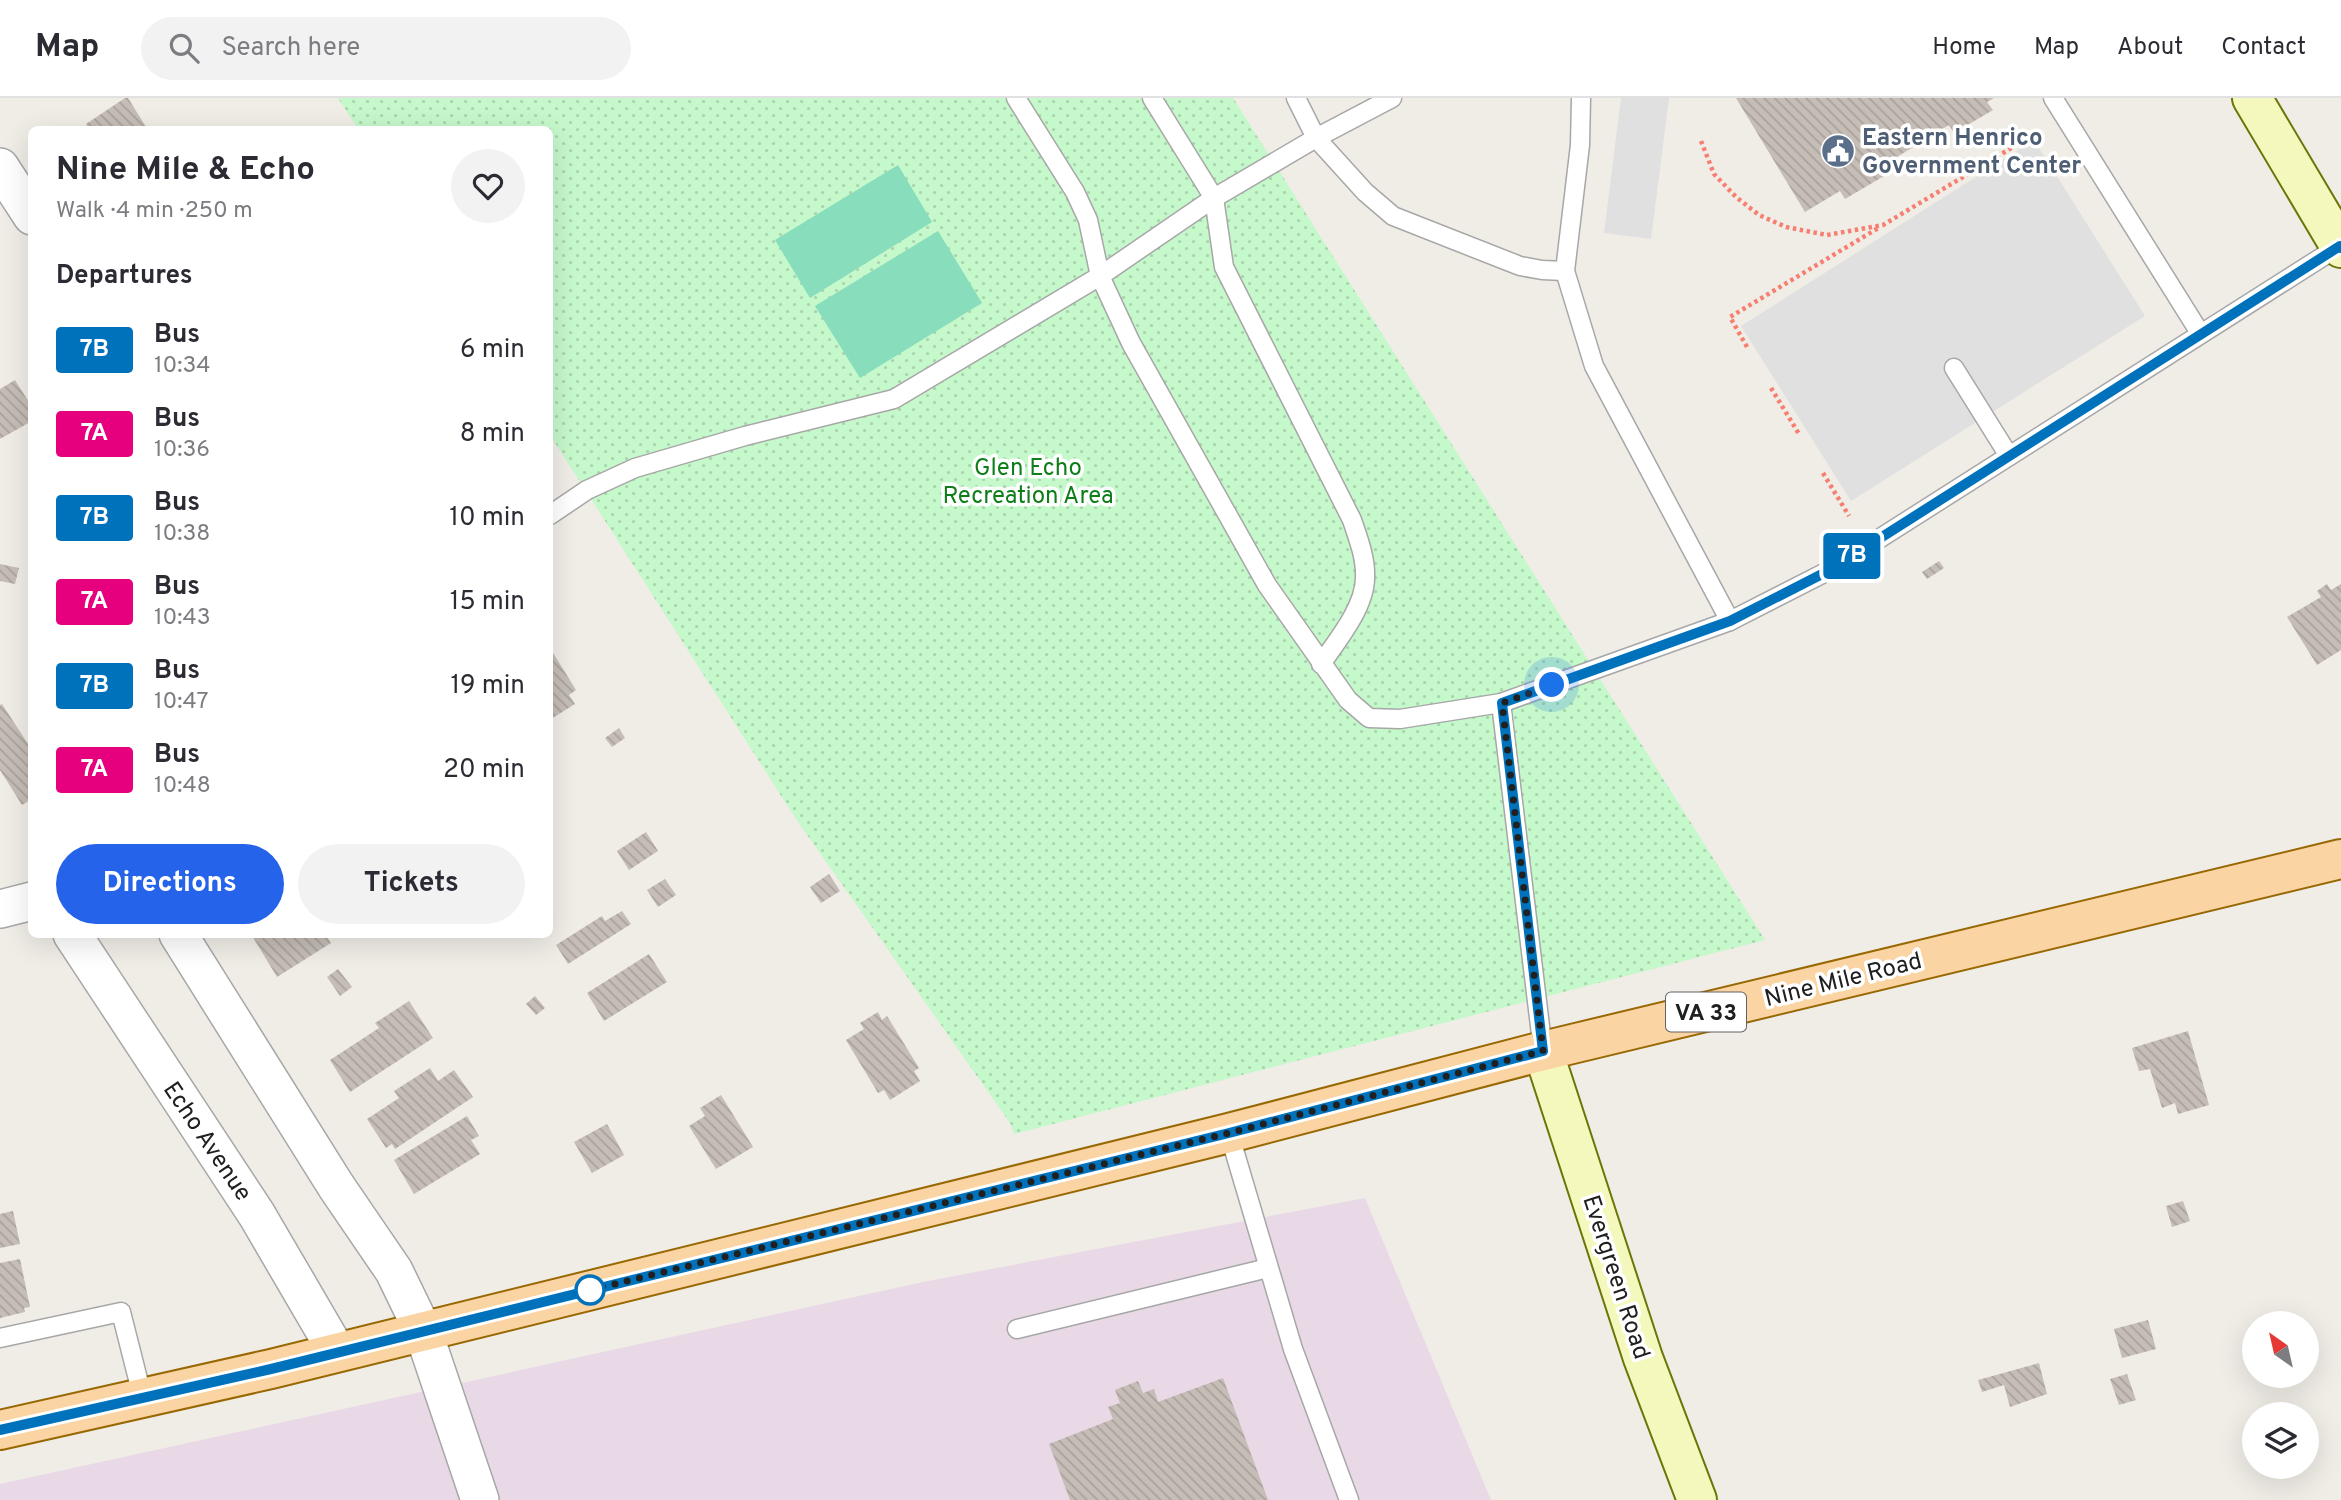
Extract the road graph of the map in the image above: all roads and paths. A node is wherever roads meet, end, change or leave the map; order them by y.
1 (1016, 98) edge
2 (1152, 98) edge
3 (1296, 98) edge
4 (1392, 98) edge
5 (1581, 98) edge
6 (2053, 98) edge
7 (2252, 98) edge
8 (2033, 135) dead end
9 (1317, 138) junction
10 (1701, 141) dead end
11 (0, 167) edge
12 (1214, 198) junction
13 (28, 210) edge
14 (1883, 225) junction
15 (2341, 246) edge
16 (1565, 271) junction
17 (1100, 276) junction
18 (2200, 333) junction
19 (1748, 347) dead end
20 (1954, 368) dead end
21 (1771, 388) dead end
22 (1799, 434) dead end
23 (2009, 456) junction
24 (1823, 473) dead end
25 (553, 513) edge
26 (1849, 516) dead end
27 (1730, 621) junction
28 (1321, 664) junction
29 (1502, 703) junction
30 (2341, 859) edge
31 (28, 902) edge
32 (0, 909) edge
33 (75, 938) edge
34 (181, 938) edge
35 (1543, 1051) junction
36 (1229, 1133) junction
37 (1268, 1268) junction
38 (1017, 1329) dead end
39 (423, 1331) junction
40 (0, 1338) edge
41 (337, 1352) junction
42 (143, 1398) junction
43 (0, 1430) edge
44 (480, 1500) edge
45 (1349, 1500) edge
46 (1697, 1500) edge

1 - 17 lane
2 - 12 lane
3 - 9 lane
4 - 9 lane
5 - 16 lane
6 - 18 lane
7 - 15 street
8 - 14 path
9 - 12 lane
9 - 16 lane
10 - 14 path
11 - 13 street
12 - 17 lane
12 - 28 lane
14 - 19 path
15 - 18 lane
16 - 27 lane
17 - 25 lane
17 - 28 lane
18 - 23 lane
20 - 23 lane
21 - 22 path
23 - 27 lane
24 - 26 path
27 - 29 lane
28 - 29 lane
29 - 35 lane
30 - 35 main road, Nine Mile Road / VA 33
31 - 32 street
33 - 41 street, Echo Avenue
34 - 39 street
35 - 36 main road, Nine Mile Road / VA 33
35 - 46 street, Evergreen Road
36 - 37 lane
36 - 39 main road, Nine Mile Road / VA 33
37 - 38 lane
37 - 45 lane
39 - 41 main road, Nine Mile Road / VA 33
39 - 44 street
40 - 42 lane
41 - 42 main road, Nine Mile Road / VA 33
42 - 43 main road, Nine Mile Road / VA 33

